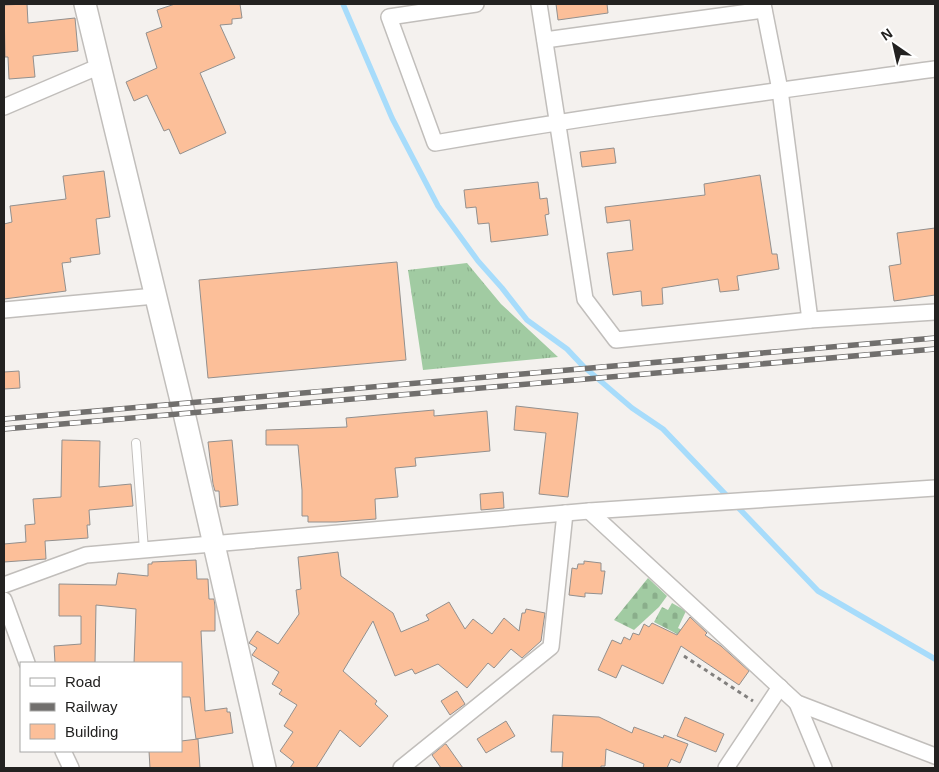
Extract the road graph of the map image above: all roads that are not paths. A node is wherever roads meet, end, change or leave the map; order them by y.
1 (85, 4) edge
2 (476, 4) edge
3 (540, 4) edge
4 (764, 7) edge
5 (386, 10) edge
6 (545, 40) junction
7 (100, 66) junction
8 (935, 69) edge
9 (780, 90) junction
10 (4, 106) edge
11 (557, 122) junction
12 (155, 296) junction
13 (4, 310) edge
14 (935, 312) edge
15 (810, 320) junction
16 (136, 443) dead end
17 (935, 488) edge
18 (589, 511) junction
19 (565, 513) junction
20 (213, 544) junction
21 (144, 550) junction
22 (4, 585) edge
23 (4, 600) edge
24 (27, 662) edge
25 (780, 687) junction
26 (797, 703) junction
27 (63, 752) edge
28 (935, 756) edge
29 (70, 768) edge
30 (265, 768) edge
31 (401, 768) edge
32 (726, 768) edge
33 (824, 768) edge

1 - 7 street
2 - 5 street
3 - 6 street
4 - 6 street
4 - 9 street
5 - 11 street
6 - 11 street
7 - 10 street
7 - 12 street
8 - 9 street
9 - 11 street
9 - 15 street
11 - 15 street
12 - 13 street
12 - 20 street
14 - 15 street
16 - 21 lane
17 - 18 street
18 - 19 street
18 - 25 street
19 - 20 street
19 - 31 street
20 - 21 street
20 - 30 street
21 - 22 street
23 - 24 street
25 - 26 street
25 - 32 street
26 - 28 street
26 - 33 street
27 - 29 street

